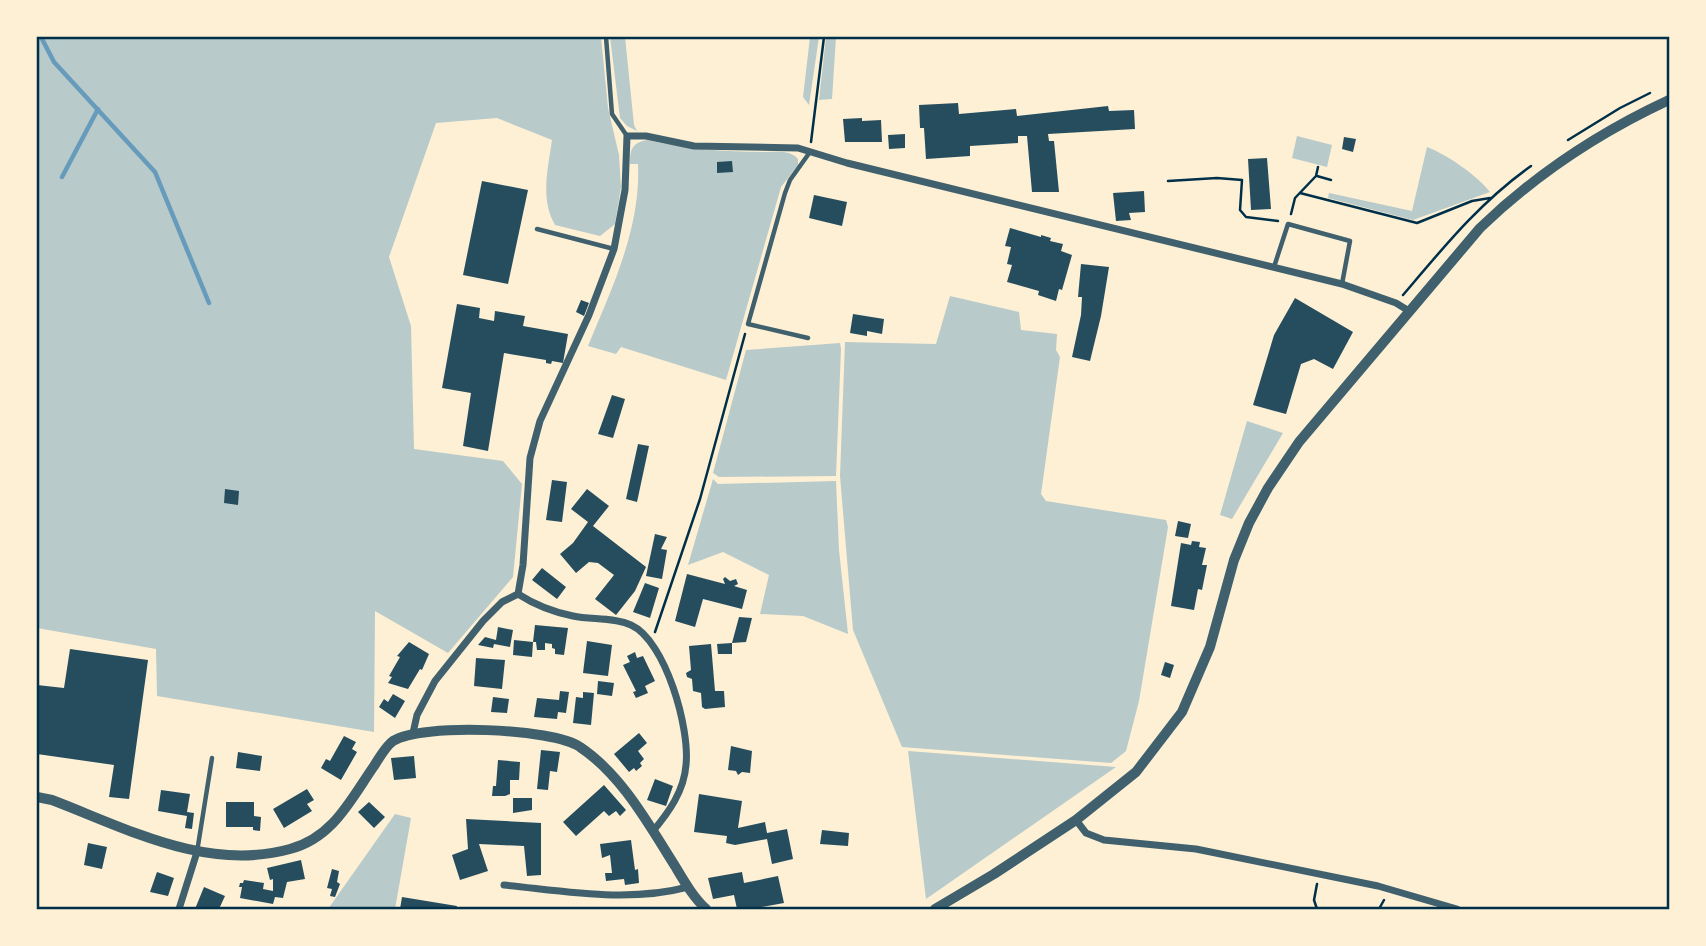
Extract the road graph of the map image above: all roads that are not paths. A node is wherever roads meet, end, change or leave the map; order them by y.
1 (606, 37) edge
2 (1669, 100) edge
3 (627, 136) junction
4 (810, 152) junction
5 (537, 229) dead end
6 (614, 249) junction
7 (1274, 267) junction
8 (1342, 284) junction
9 (1409, 311) junction
10 (808, 338) dead end
11 (518, 594) junction
12 (412, 733) junction
13 (212, 758) dead end
14 (37, 797) edge
15 (1076, 820) junction
16 (653, 831) junction
17 (197, 852) junction
18 (504, 885) dead end
19 (688, 887) junction
20 (179, 909) edge
21 (706, 909) edge
22 (935, 909) edge
23 (1457, 909) edge

1 - 3 lane
2 - 9 street
3 - 4 street
3 - 6 street
4 - 7 street
4 - 10 lane
5 - 6 lane
6 - 11 street
7 - 8 street
7 - 8 lane
8 - 9 street
9 - 15 street
11 - 12 street
11 - 16 street
12 - 16 street
12 - 17 street
13 - 17 lane
14 - 17 street
15 - 22 street
15 - 23 street
16 - 19 street
17 - 20 street
18 - 19 street
19 - 21 street

